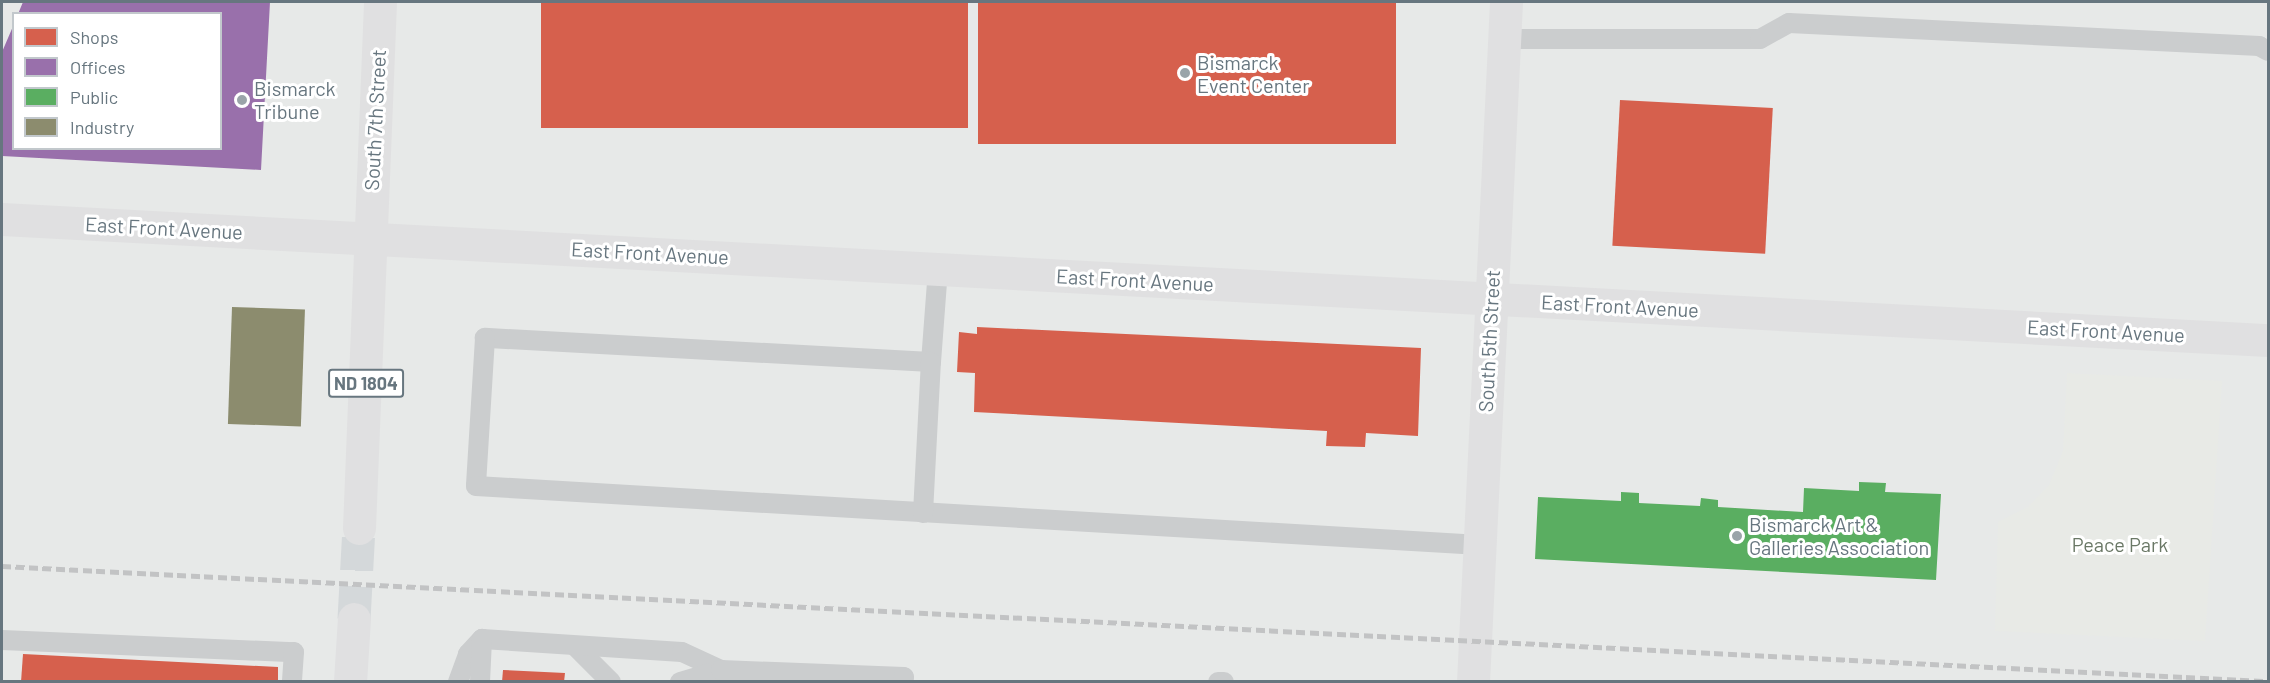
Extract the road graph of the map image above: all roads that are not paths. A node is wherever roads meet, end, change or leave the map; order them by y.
1 (380, 2) edge
2 (1506, 2) edge
3 (1504, 39) junction
4 (2268, 51) edge
5 (2, 219) edge
6 (371, 239) junction
7 (938, 269) junction
8 (1491, 299) junction
9 (2268, 340) edge
10 (930, 362) junction
11 (923, 513) junction
12 (359, 528) tunnel mouth
13 (1479, 545) junction
14 (354, 619) tunnel mouth
15 (482, 639) junction
16 (2, 640) edge
17 (575, 646) junction
18 (721, 670) junction
19 (292, 681) edge
20 (350, 681) edge
21 (458, 681) edge
22 (480, 681) edge
23 (611, 681) edge
24 (680, 681) edge
25 (903, 681) edge
26 (1218, 681) edge
27 (1224, 681) edge
28 (1473, 681) edge

1 - 6 street, South 7th Street / ND 1804
2 - 3 street, South 5th Street
3 - 4 lane
3 - 8 street, South 5th Street
5 - 6 street, East Front Avenue
6 - 7 street, East Front Avenue
6 - 12 street, ND 1804
7 - 8 street, East Front Avenue
7 - 10 lane
8 - 9 street, East Front Avenue
8 - 13 street, South 5th Street
10 - 11 lane
10 - 11 lane
11 - 13 lane
13 - 28 street, South 5th Street
14 - 20 street
15 - 17 lane
15 - 21 lane
15 - 22 lane
16 - 19 lane
17 - 18 lane
17 - 23 lane
18 - 24 lane
18 - 25 lane
26 - 27 lane

